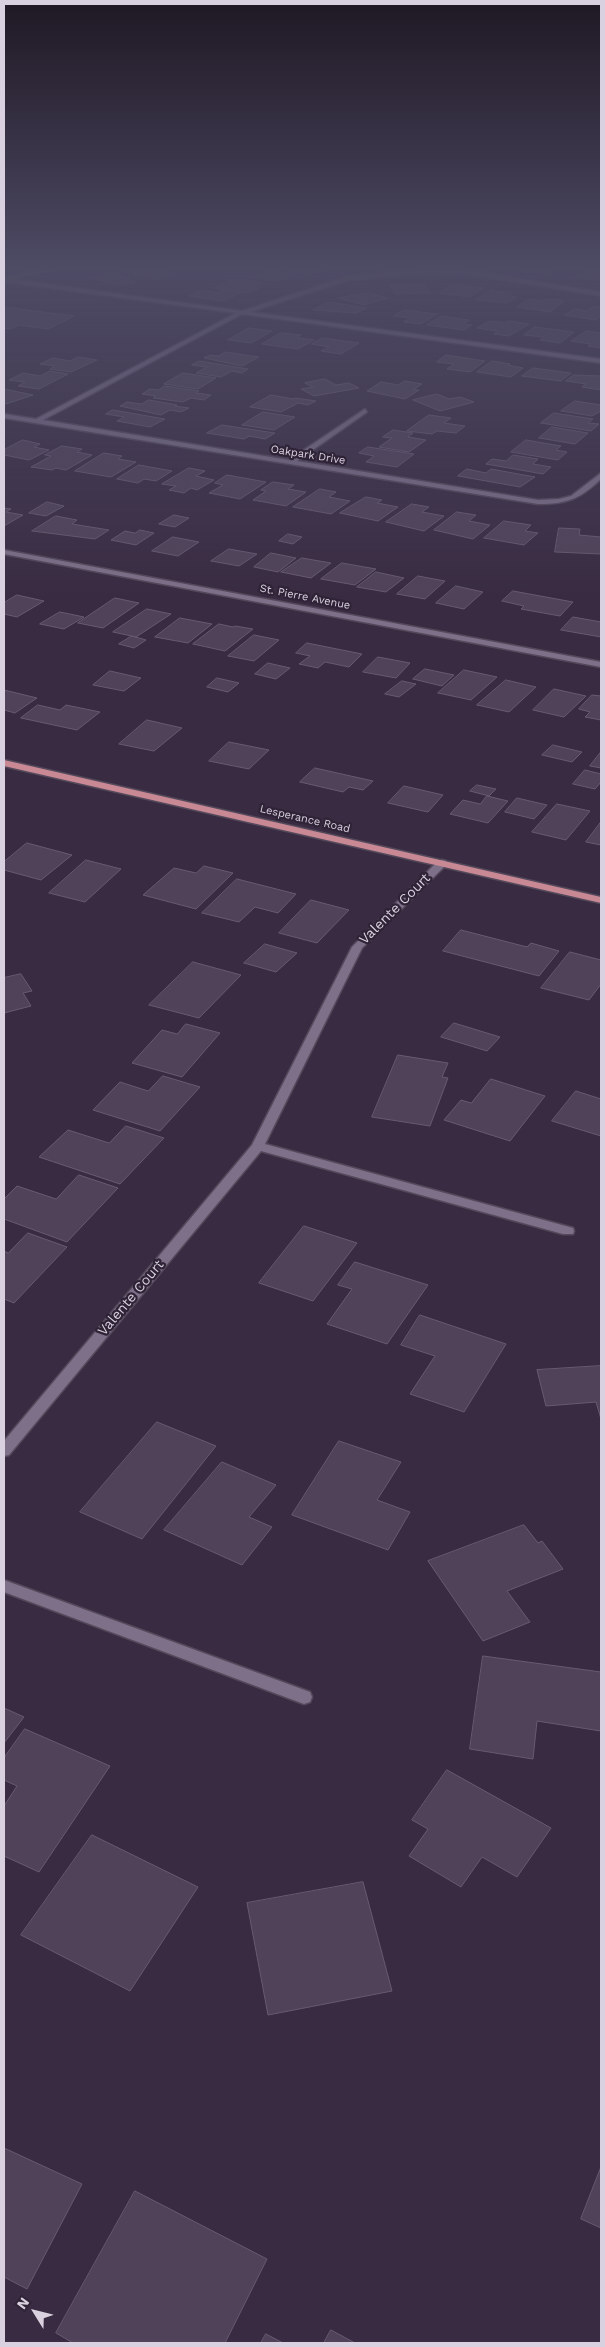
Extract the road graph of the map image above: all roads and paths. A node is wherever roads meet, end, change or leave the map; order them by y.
1 (116, 380) edge
2 (365, 411) dead end
3 (4, 416) edge
4 (38, 421) junction
5 (291, 462) junction
6 (601, 476) edge
7 (4, 552) edge
8 (601, 665) edge
9 (4, 763) edge
10 (442, 862) junction
11 (601, 900) edge
12 (258, 1146) junction
13 (568, 1231) dead end
14 (4, 1451) edge
15 (4, 1586) edge
16 (304, 1697) dead end

1 - 4 street
2 - 5 street
3 - 4 street, Oakpark Drive
4 - 5 street, Oakpark Drive
5 - 6 street, Oakpark Drive
7 - 8 street, St. Pierre Avenue
9 - 10 main road, Lesperance Road
10 - 11 main road, Lesperance Road
10 - 12 street, Valente Court
12 - 13 street
12 - 14 street, Valente Court
15 - 16 street

